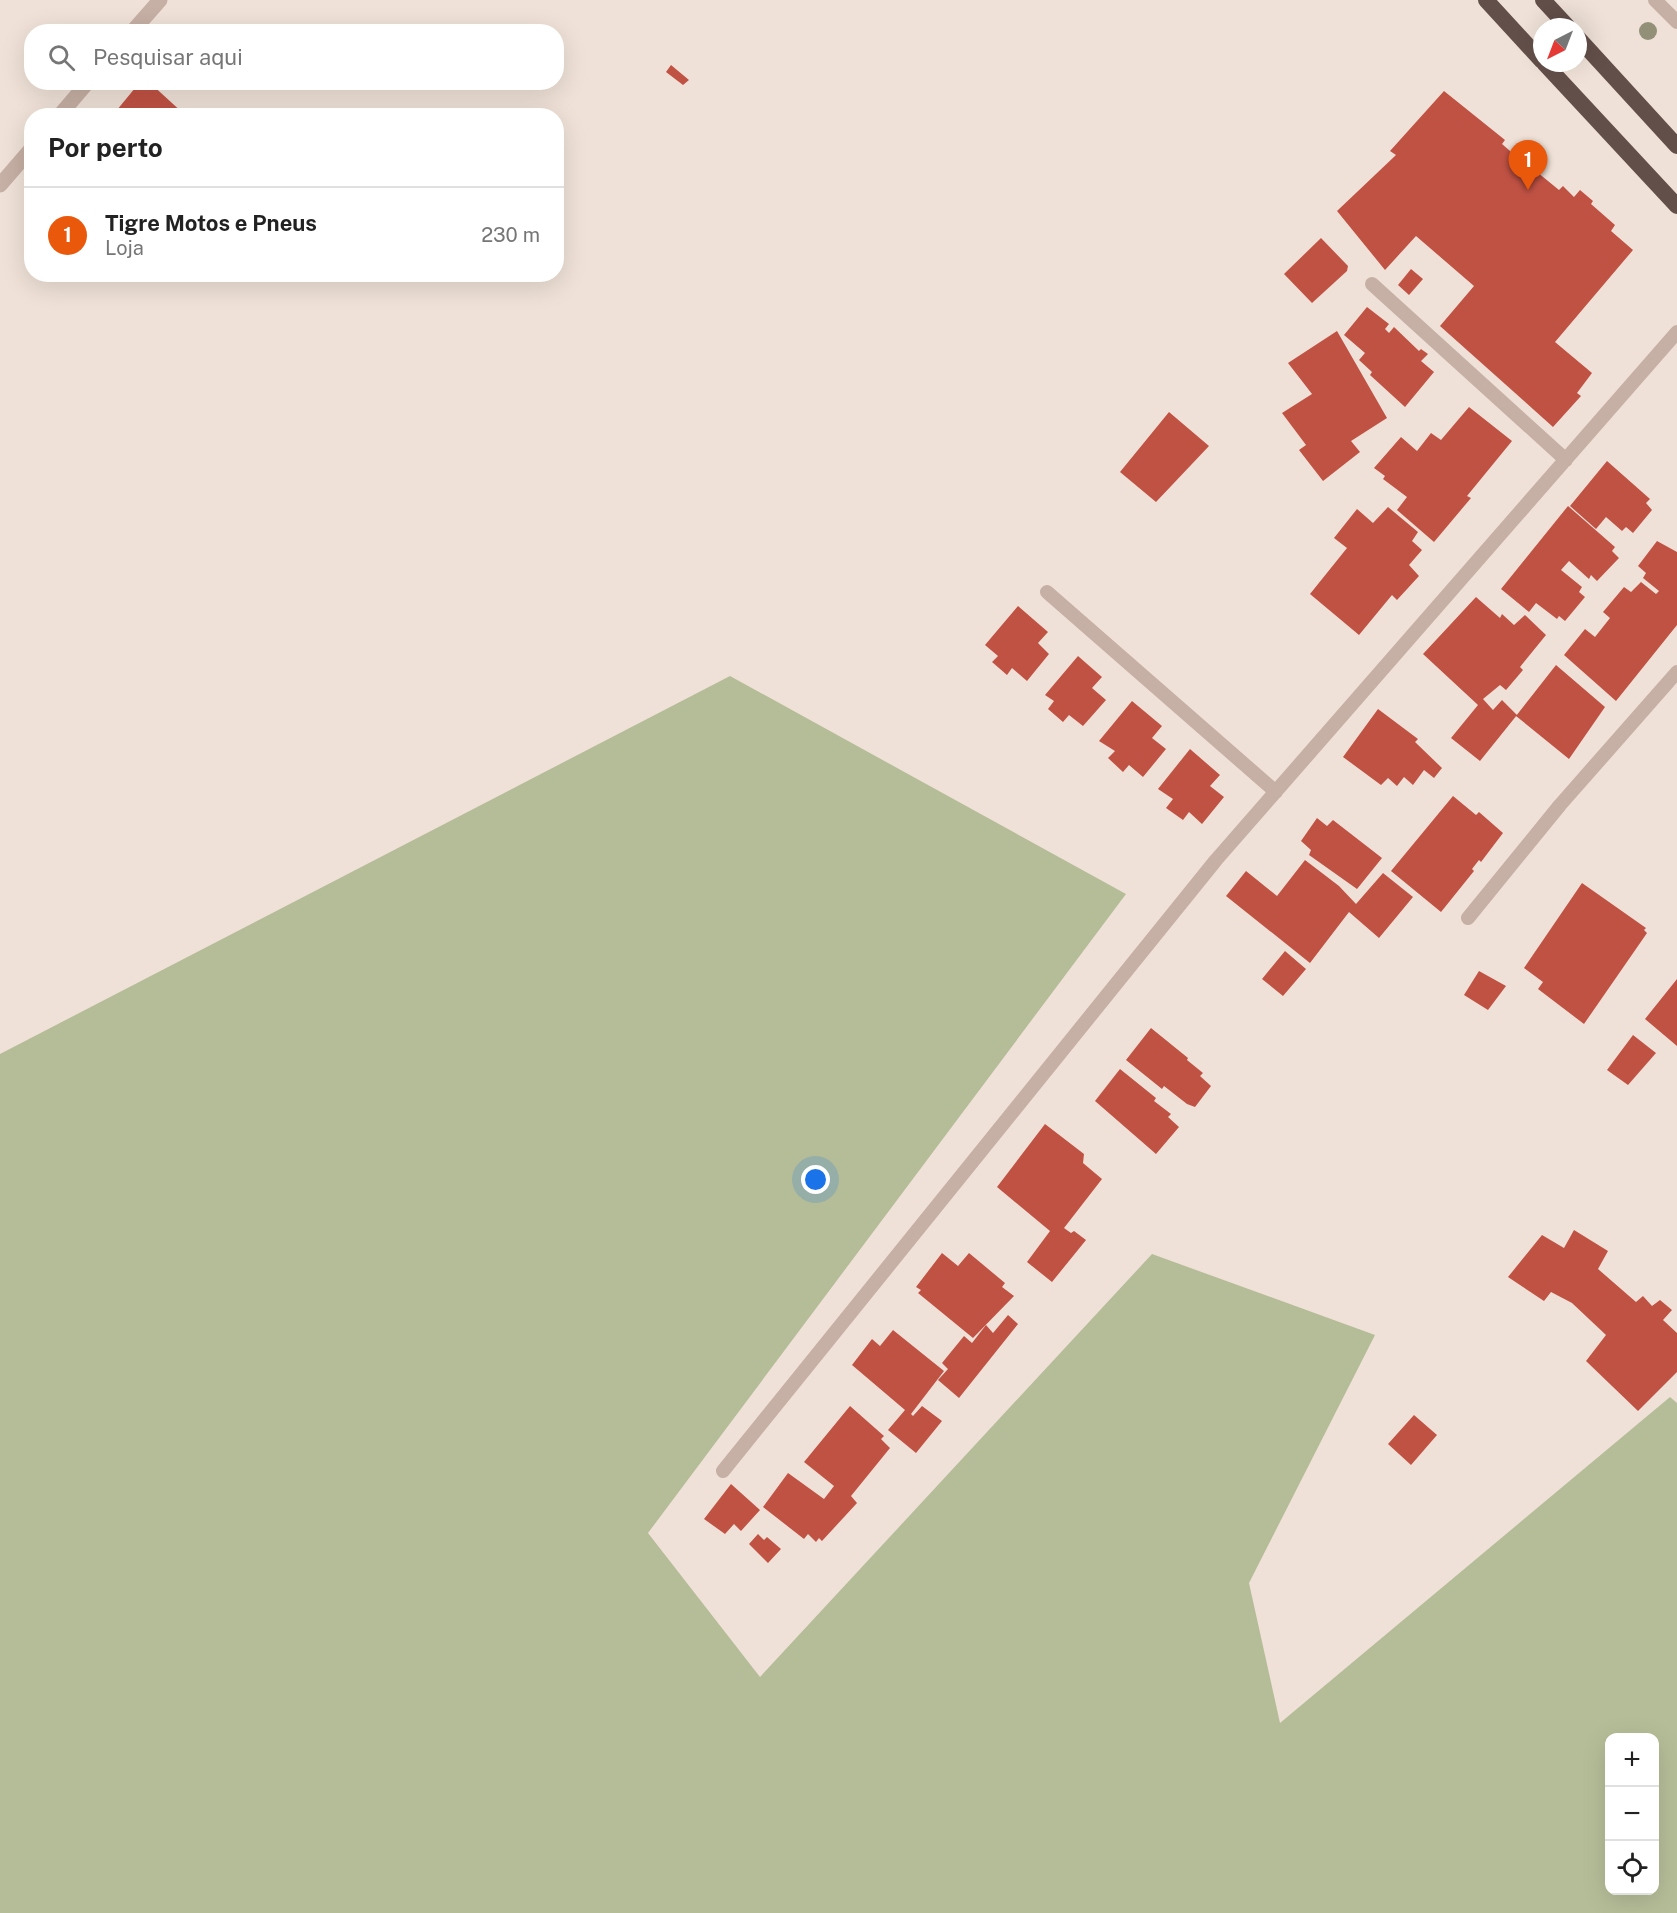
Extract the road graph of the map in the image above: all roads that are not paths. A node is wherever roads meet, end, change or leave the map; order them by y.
1 (160, 0) edge
2 (1486, 0) edge
3 (1543, 0) edge
4 (1655, 0) edge
5 (1560, 18) edge
6 (1677, 22) edge
7 (139, 24) edge
8 (1587, 48) edge
9 (1533, 51) edge
10 (1552, 72) edge
11 (81, 90) edge
12 (66, 108) edge
13 (1677, 146) edge
14 (24, 157) edge
15 (0, 185) edge
16 (1677, 206) edge
17 (1372, 284) dead end
18 (1677, 332) edge
19 (1566, 460) junction
20 (1047, 592) dead end
21 (1677, 672) edge
22 (1276, 792) junction
23 (1468, 918) dead end
24 (723, 1471) dead end

1 - 7 street
2 - 9 highway
3 - 5 highway
4 - 6 lane
8 - 13 highway
10 - 16 highway
11 - 12 street
14 - 15 street
17 - 19 lane
18 - 19 lane
19 - 22 lane
20 - 22 lane
21 - 23 lane
22 - 24 lane

